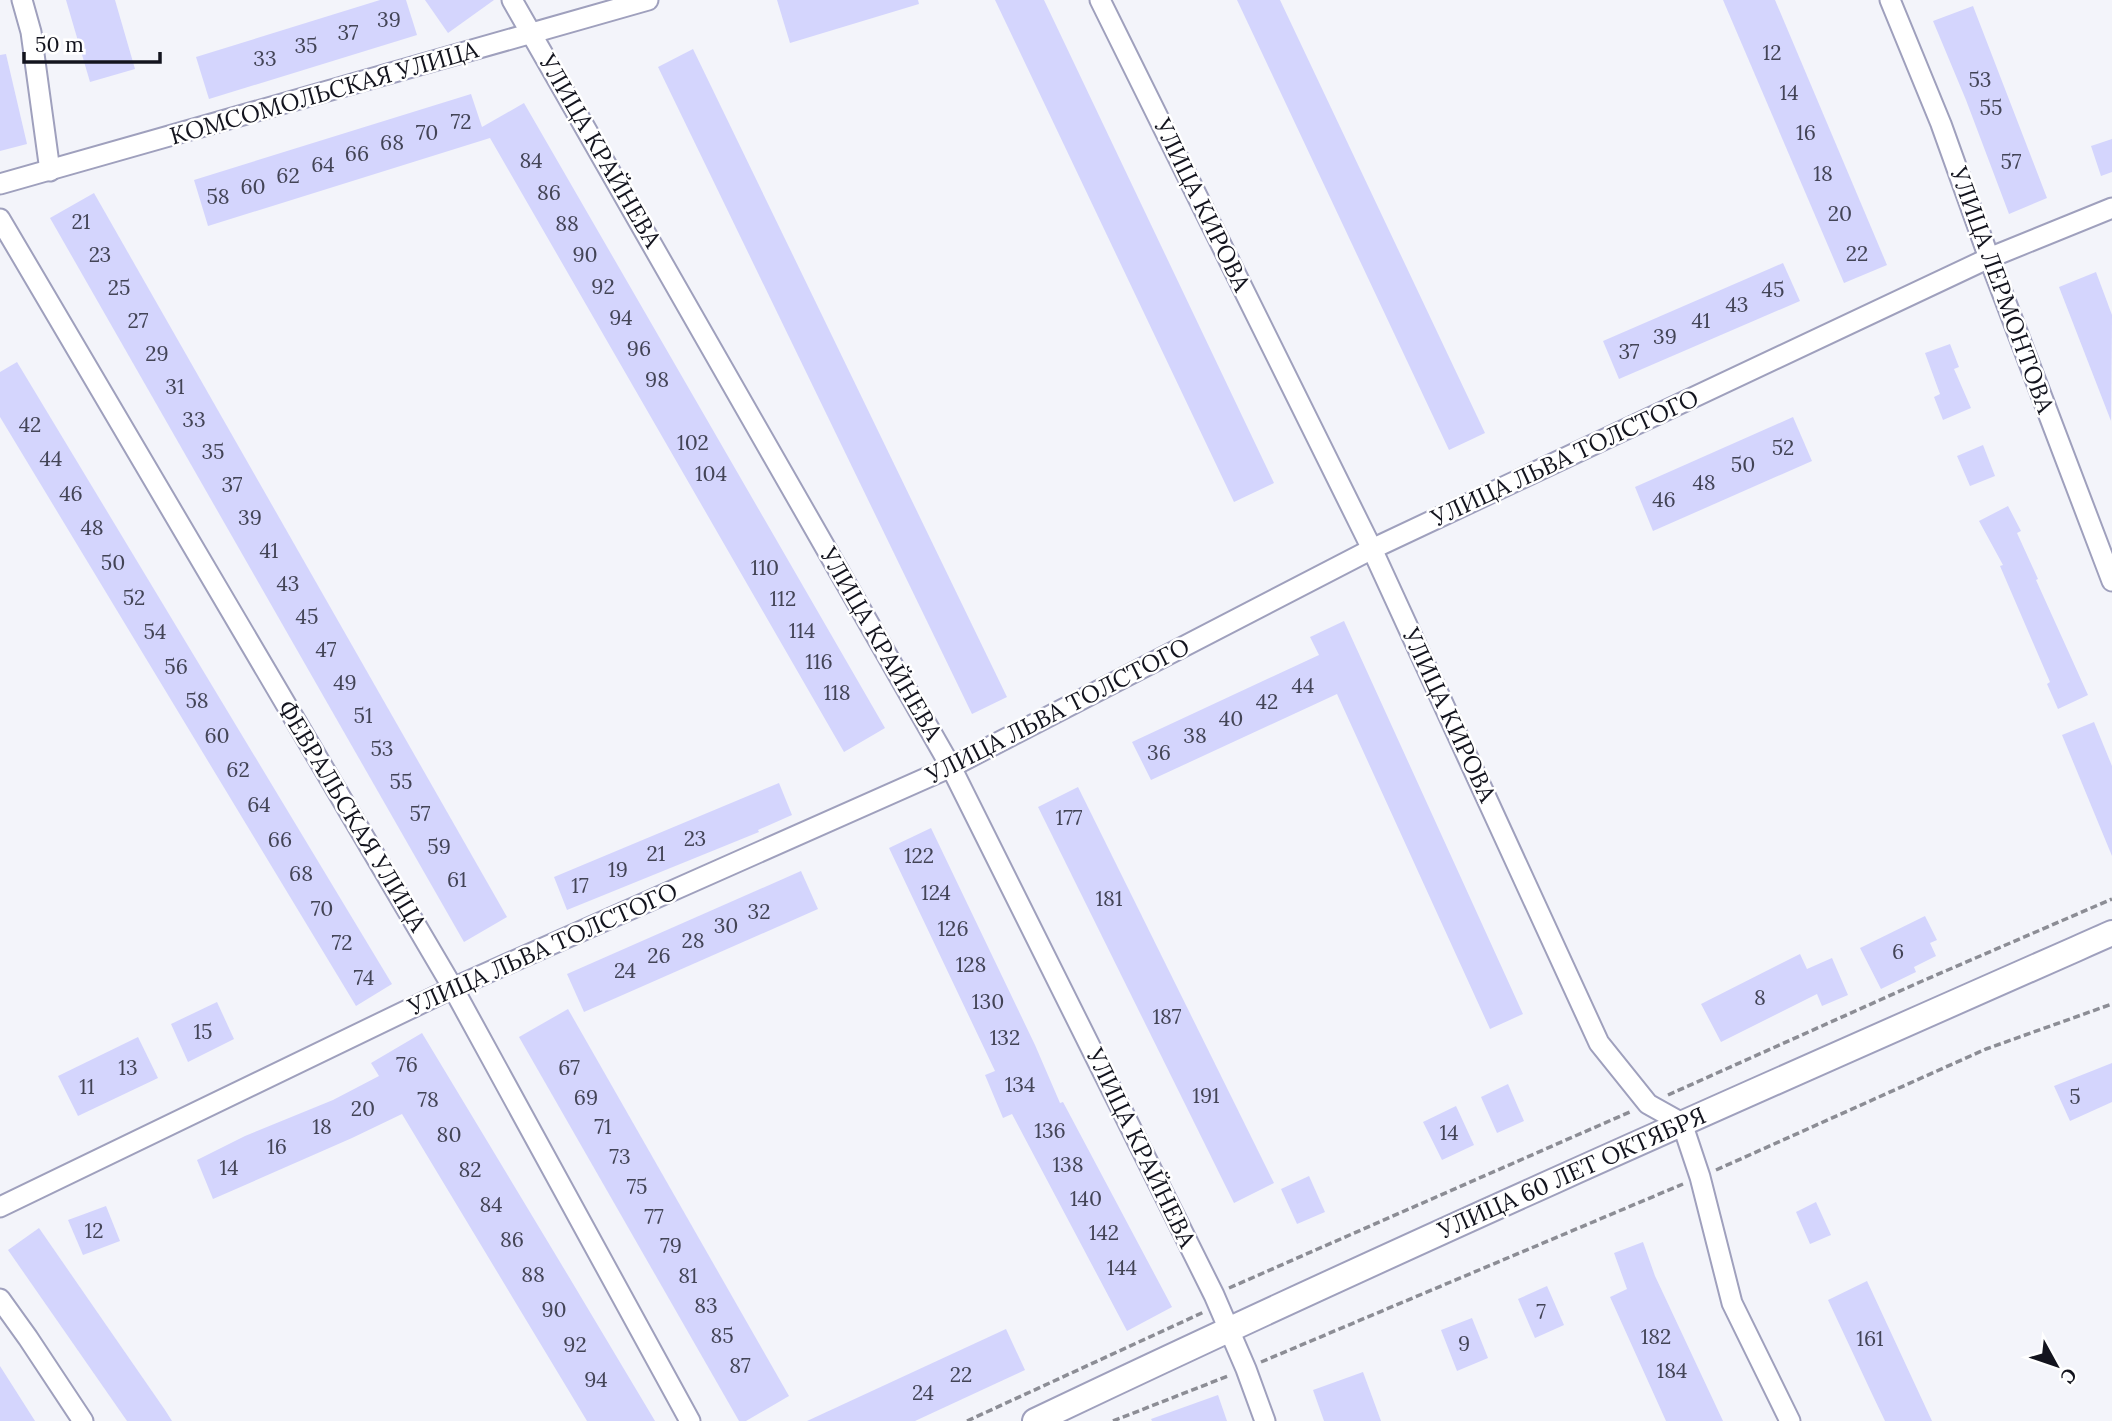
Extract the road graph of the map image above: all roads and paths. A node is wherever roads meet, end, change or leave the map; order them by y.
1 (22, 0) edge
2 (513, 0) edge
3 (648, 0) edge
4 (1100, 0) edge
5 (1890, 0) edge
6 (533, 34) junction
7 (50, 171) junction
8 (0, 184) edge
9 (2112, 208) edge
10 (0, 219) edge
11 (1989, 258) junction
12 (1373, 549) junction
13 (2112, 581) edge
14 (951, 767) junction
15 (2112, 933) edge
16 (453, 988) junction
17 (2112, 1004) edge
18 (1682, 1123) junction
19 (1700, 1177) junction
20 (0, 1208) edge
21 (0, 1299) edge
22 (1218, 1305) junction
23 (1229, 1328) junction
24 (1246, 1369) junction
25 (83, 1421) edge
26 (690, 1421) edge
27 (967, 1421) edge
28 (1035, 1421) edge
29 (1113, 1421) edge
30 (1265, 1421) edge
31 (1790, 1421) edge

1 - 7 street
2 - 6 street, УЛИЦА КРАЙНЕВА
3 - 6 street, КОМСОМОЛЬСКАЯ УЛИЦА
4 - 12 street, УЛИЦА КИРОВА
5 - 11 street, УЛИЦА ЛЕРМОНТОВА
6 - 7 street, КОМСОМОЛЬСКАЯ УЛИЦА
6 - 14 street, УЛИЦА КРАЙНЕВА
7 - 8 street, КОМСОМОЛЬСКАЯ УЛИЦА
9 - 11 street, УЛИЦА ЛЬВА ТОЛСТОГО
10 - 16 street, ФЕВРАЛЬСКАЯ УЛИЦА
11 - 12 street, УЛИЦА ЛЬВА ТОЛСТОГО
11 - 13 street, УЛИЦА ЛЕРМОНТОВА
12 - 14 street, УЛИЦА ЛЬВА ТОЛСТОГО
12 - 18 street, УЛИЦА КИРОВА
14 - 16 street, УЛИЦА ЛЬВА ТОЛСТОГО
14 - 22 street, УЛИЦА КРАЙНЕВА
15 - 18 main road, УЛИЦА 60 ЛЕТ ОКТЯБРЯ
16 - 20 street, УЛИЦА ЛЬВА ТОЛСТОГО
16 - 26 street, ФЕВРАЛЬСКАЯ УЛИЦА
17 - 19 path
18 - 19 street
18 - 23 main road, УЛИЦА 60 ЛЕТ ОКТЯБРЯ
19 - 24 path
19 - 31 street
21 - 25 street
22 - 23 street, УЛИЦА КРАЙНЕВА
22 - 27 path
23 - 24 street, УЛИЦА КРАЙНЕВА
23 - 28 main road, УЛИЦА 60 ЛЕТ ОКТЯБРЯ
24 - 29 path
24 - 30 street, УЛИЦА КРАЙНЕВА

